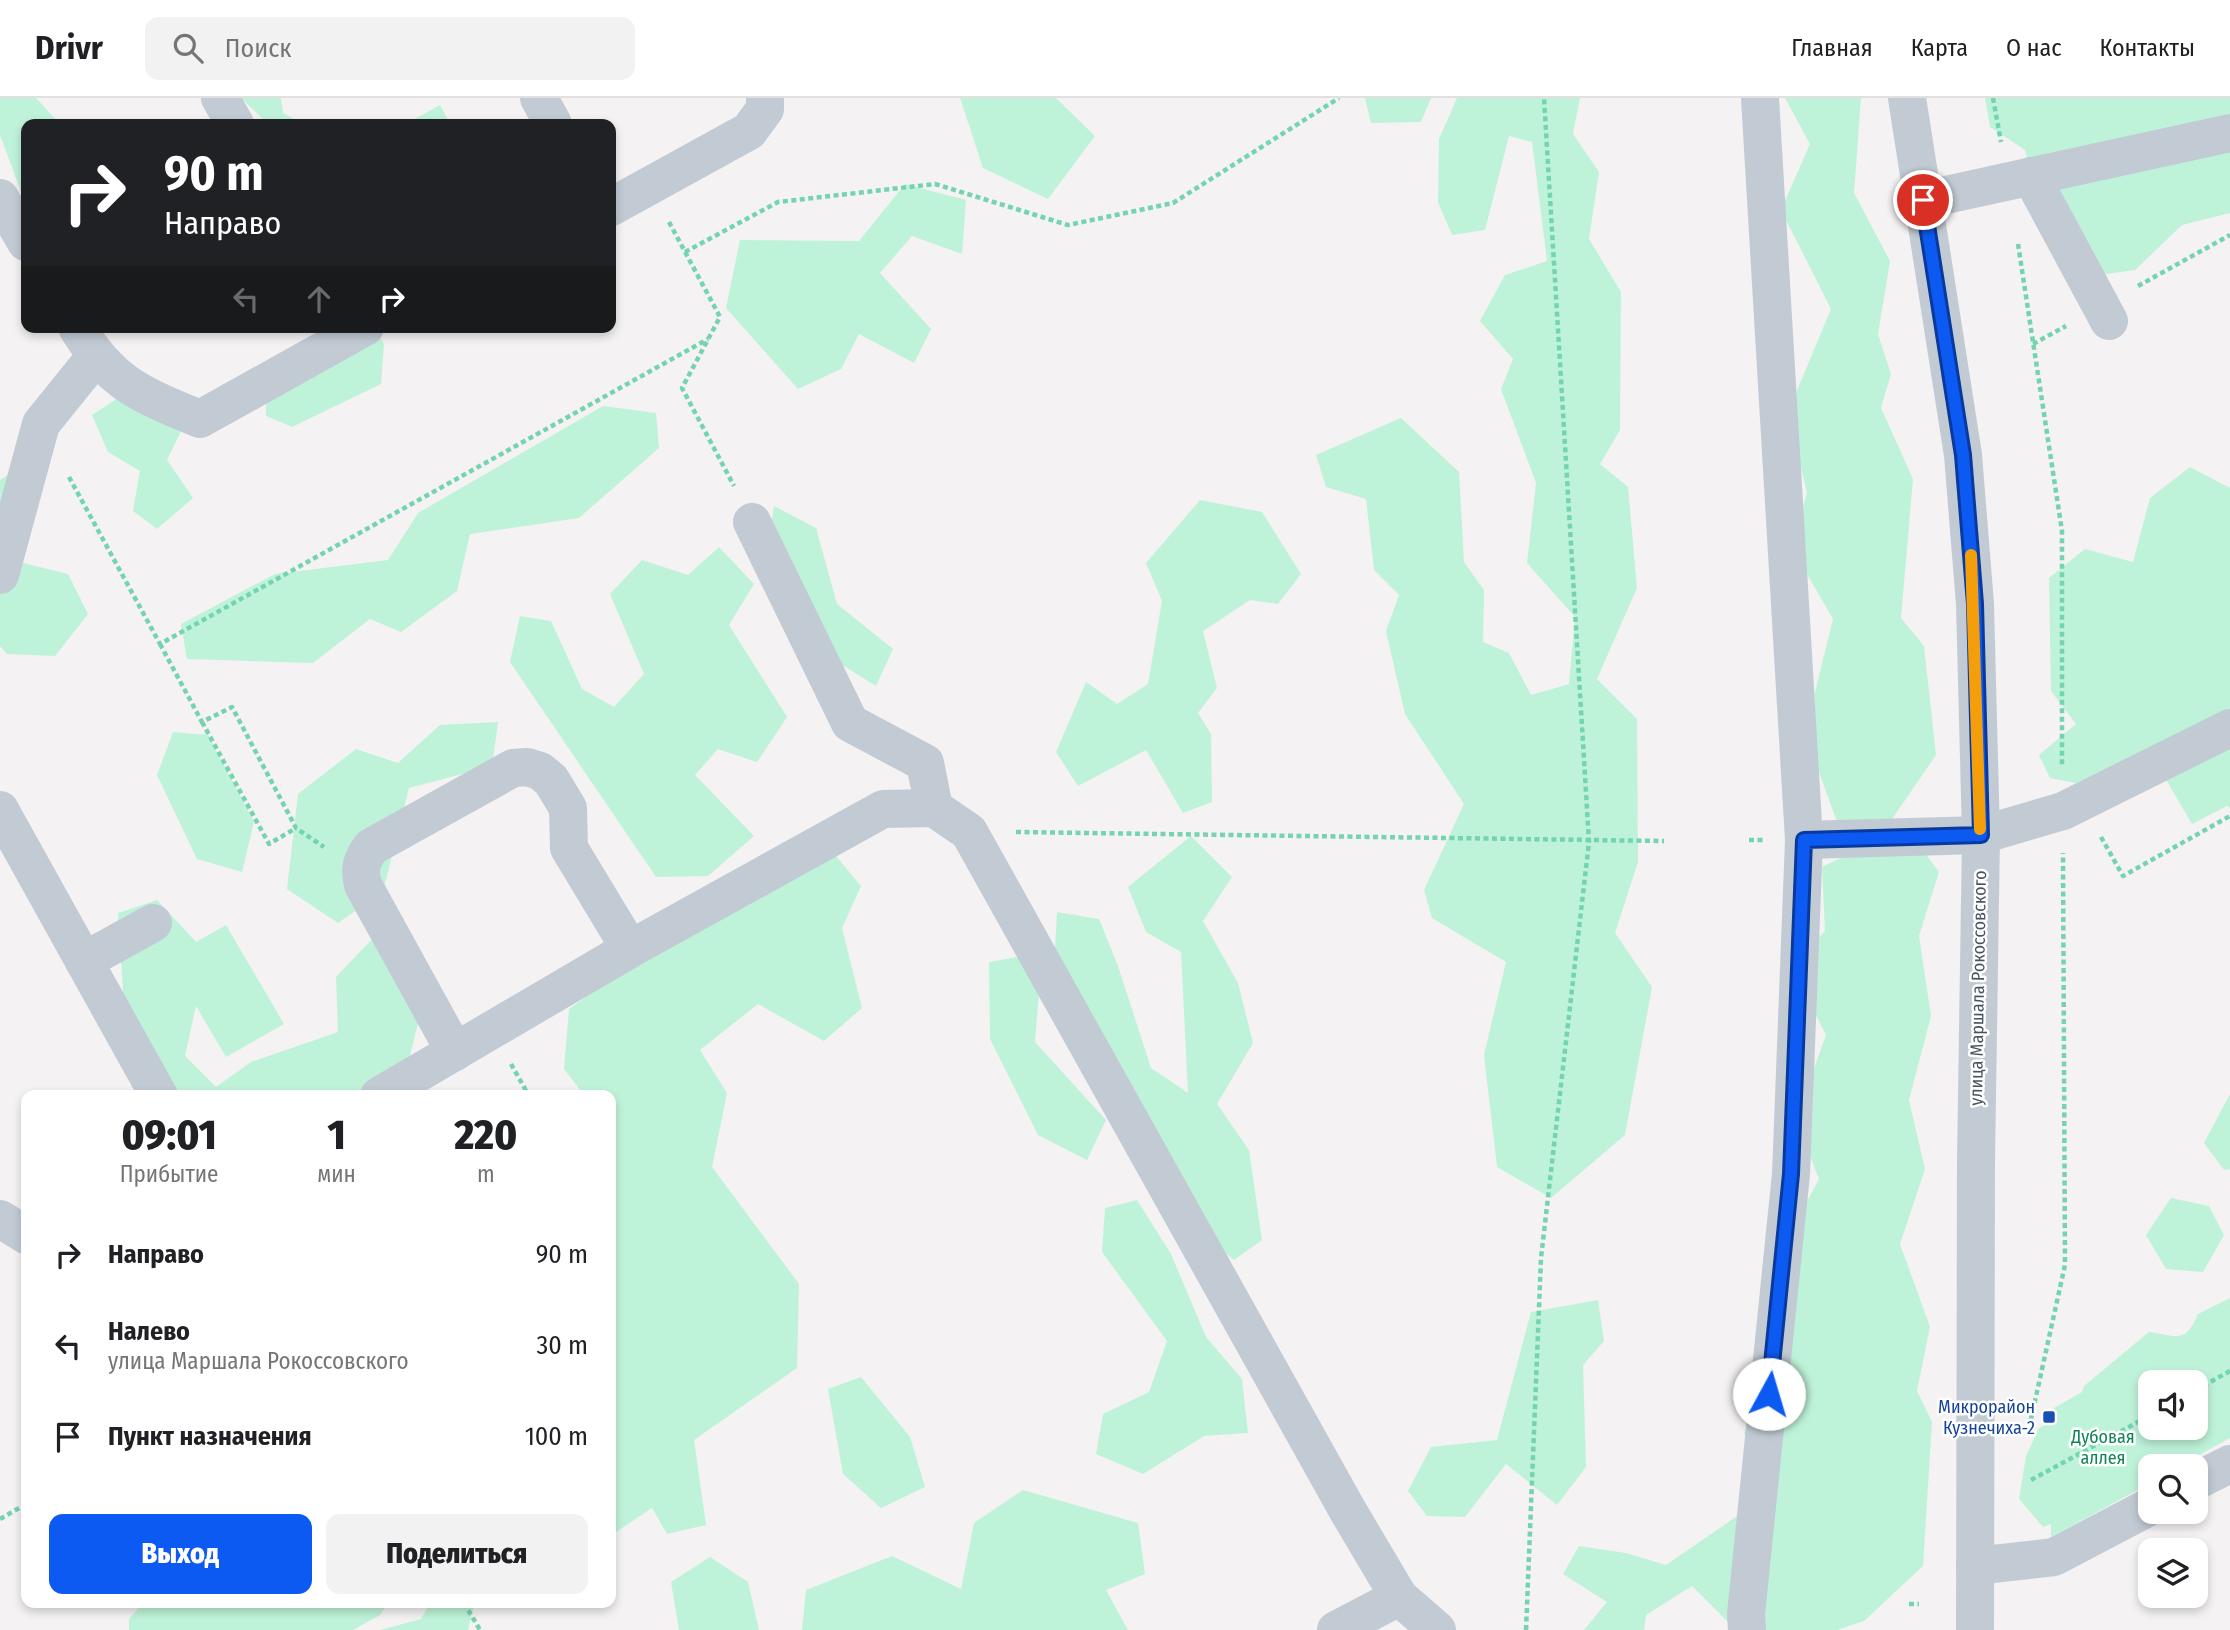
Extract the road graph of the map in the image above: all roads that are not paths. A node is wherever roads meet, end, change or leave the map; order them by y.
1 (539, 98) edge
2 (765, 98) edge
3 (1760, 98) edge
4 (1907, 98) edge
5 (550, 119) edge
6 (2230, 133) edge
7 (2020, 178) junction
8 (0, 198) edge
9 (1923, 200) junction
10 (616, 204) edge
11 (21, 234) edge
12 (2109, 321) dead end
13 (350, 333) edge
14 (86, 342) edge
15 (752, 522) road end
16 (0, 575) edge
17 (2230, 728) edge
18 (934, 808) junction
19 (0, 810) edge
20 (1981, 835) junction
21 (1804, 840) junction
22 (153, 923) dead end
23 (630, 949) junction
24 (84, 961) junction
25 (455, 1052) junction
26 (156, 1090) edge
27 (389, 1090) edge
28 (0, 1219) edge
29 (21, 1232) edge
30 (2230, 1464) edge
31 (2208, 1475) edge
32 (2138, 1513) edge
33 (1975, 1566) junction
34 (1399, 1597) junction
35 (1336, 1630) edge
36 (1437, 1630) edge
37 (1747, 1630) edge
38 (1975, 1630) edge

1 - 5 street
2 - 10 street
3 - 21 street
4 - 9 street, улица Маршала Рокоссовского
6 - 7 street
7 - 9 street
7 - 12 street
8 - 11 street
9 - 20 street, улица Маршала Рокоссовского
13 - 14 street
14 - 16 street
15 - 18 street
17 - 20 street
18 - 23 street
18 - 34 street
19 - 24 street
20 - 21 street
20 - 33 street, улица Маршала Рокоссовского
21 - 37 street
22 - 24 street
23 - 25 street
23 - 25 street
24 - 26 street
25 - 27 street
28 - 29 street
30 - 31 street
32 - 33 street
33 - 38 street, улица Маршала Рокоссовского
34 - 35 street
34 - 36 street

